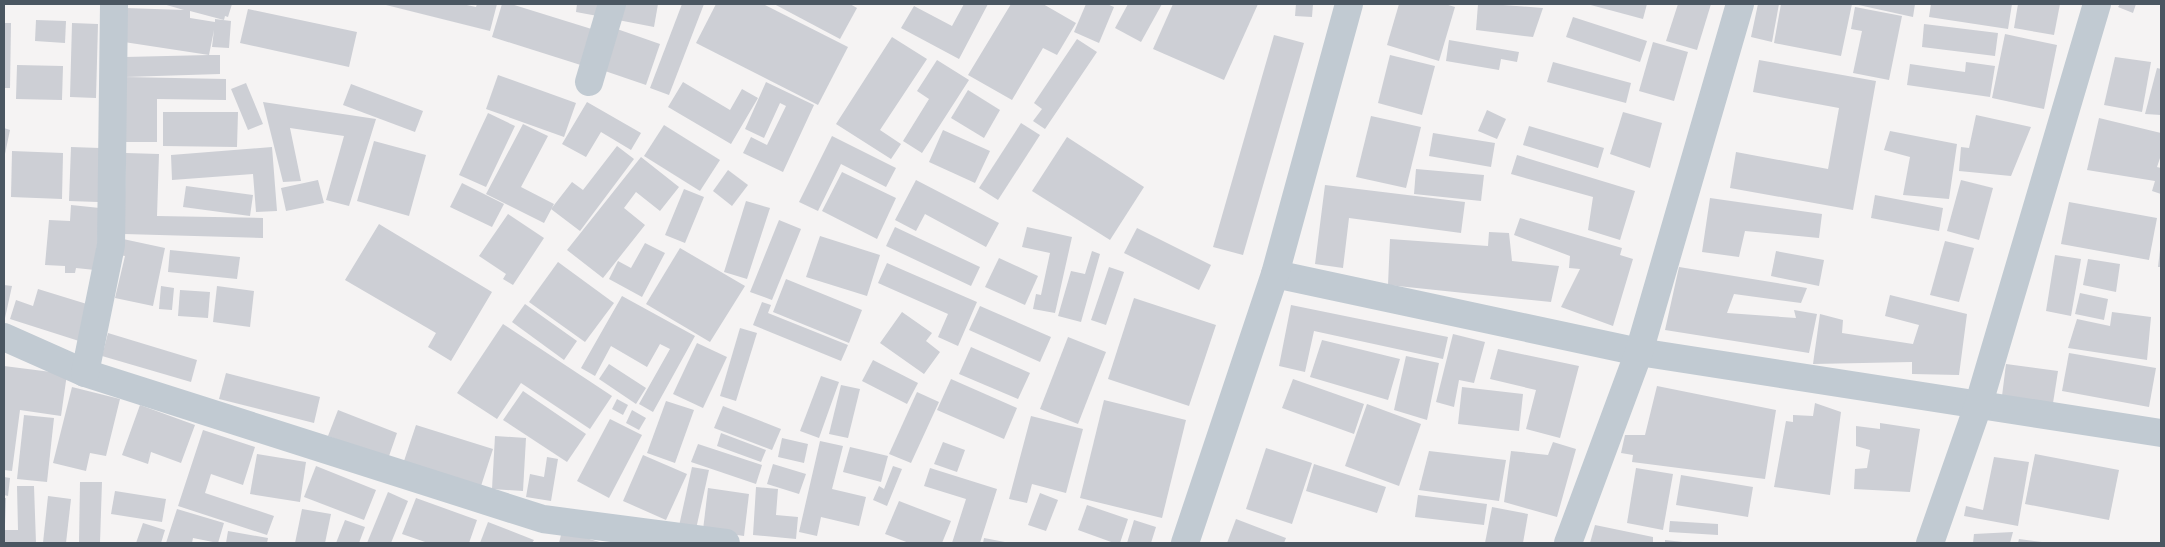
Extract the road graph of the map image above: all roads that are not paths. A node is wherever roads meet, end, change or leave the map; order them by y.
1 (114, 4) edge
2 (612, 4) edge
3 (1350, 4) edge
4 (1740, 4) edge
5 (2097, 4) edge
6 (589, 82) dead end
7 (1275, 274) junction
8 (4, 337) edge
9 (1639, 352) junction
10 (85, 373) junction
11 (1979, 403) junction
12 (2161, 433) edge
13 (726, 543) edge
14 (1186, 543) edge
15 (1568, 543) edge
16 (1930, 543) edge

1 - 10 street
2 - 6 street
3 - 7 street
4 - 9 street
5 - 11 street
7 - 9 street
7 - 14 street
8 - 10 street
9 - 11 street
9 - 15 street
10 - 13 street
11 - 12 street
11 - 16 street

